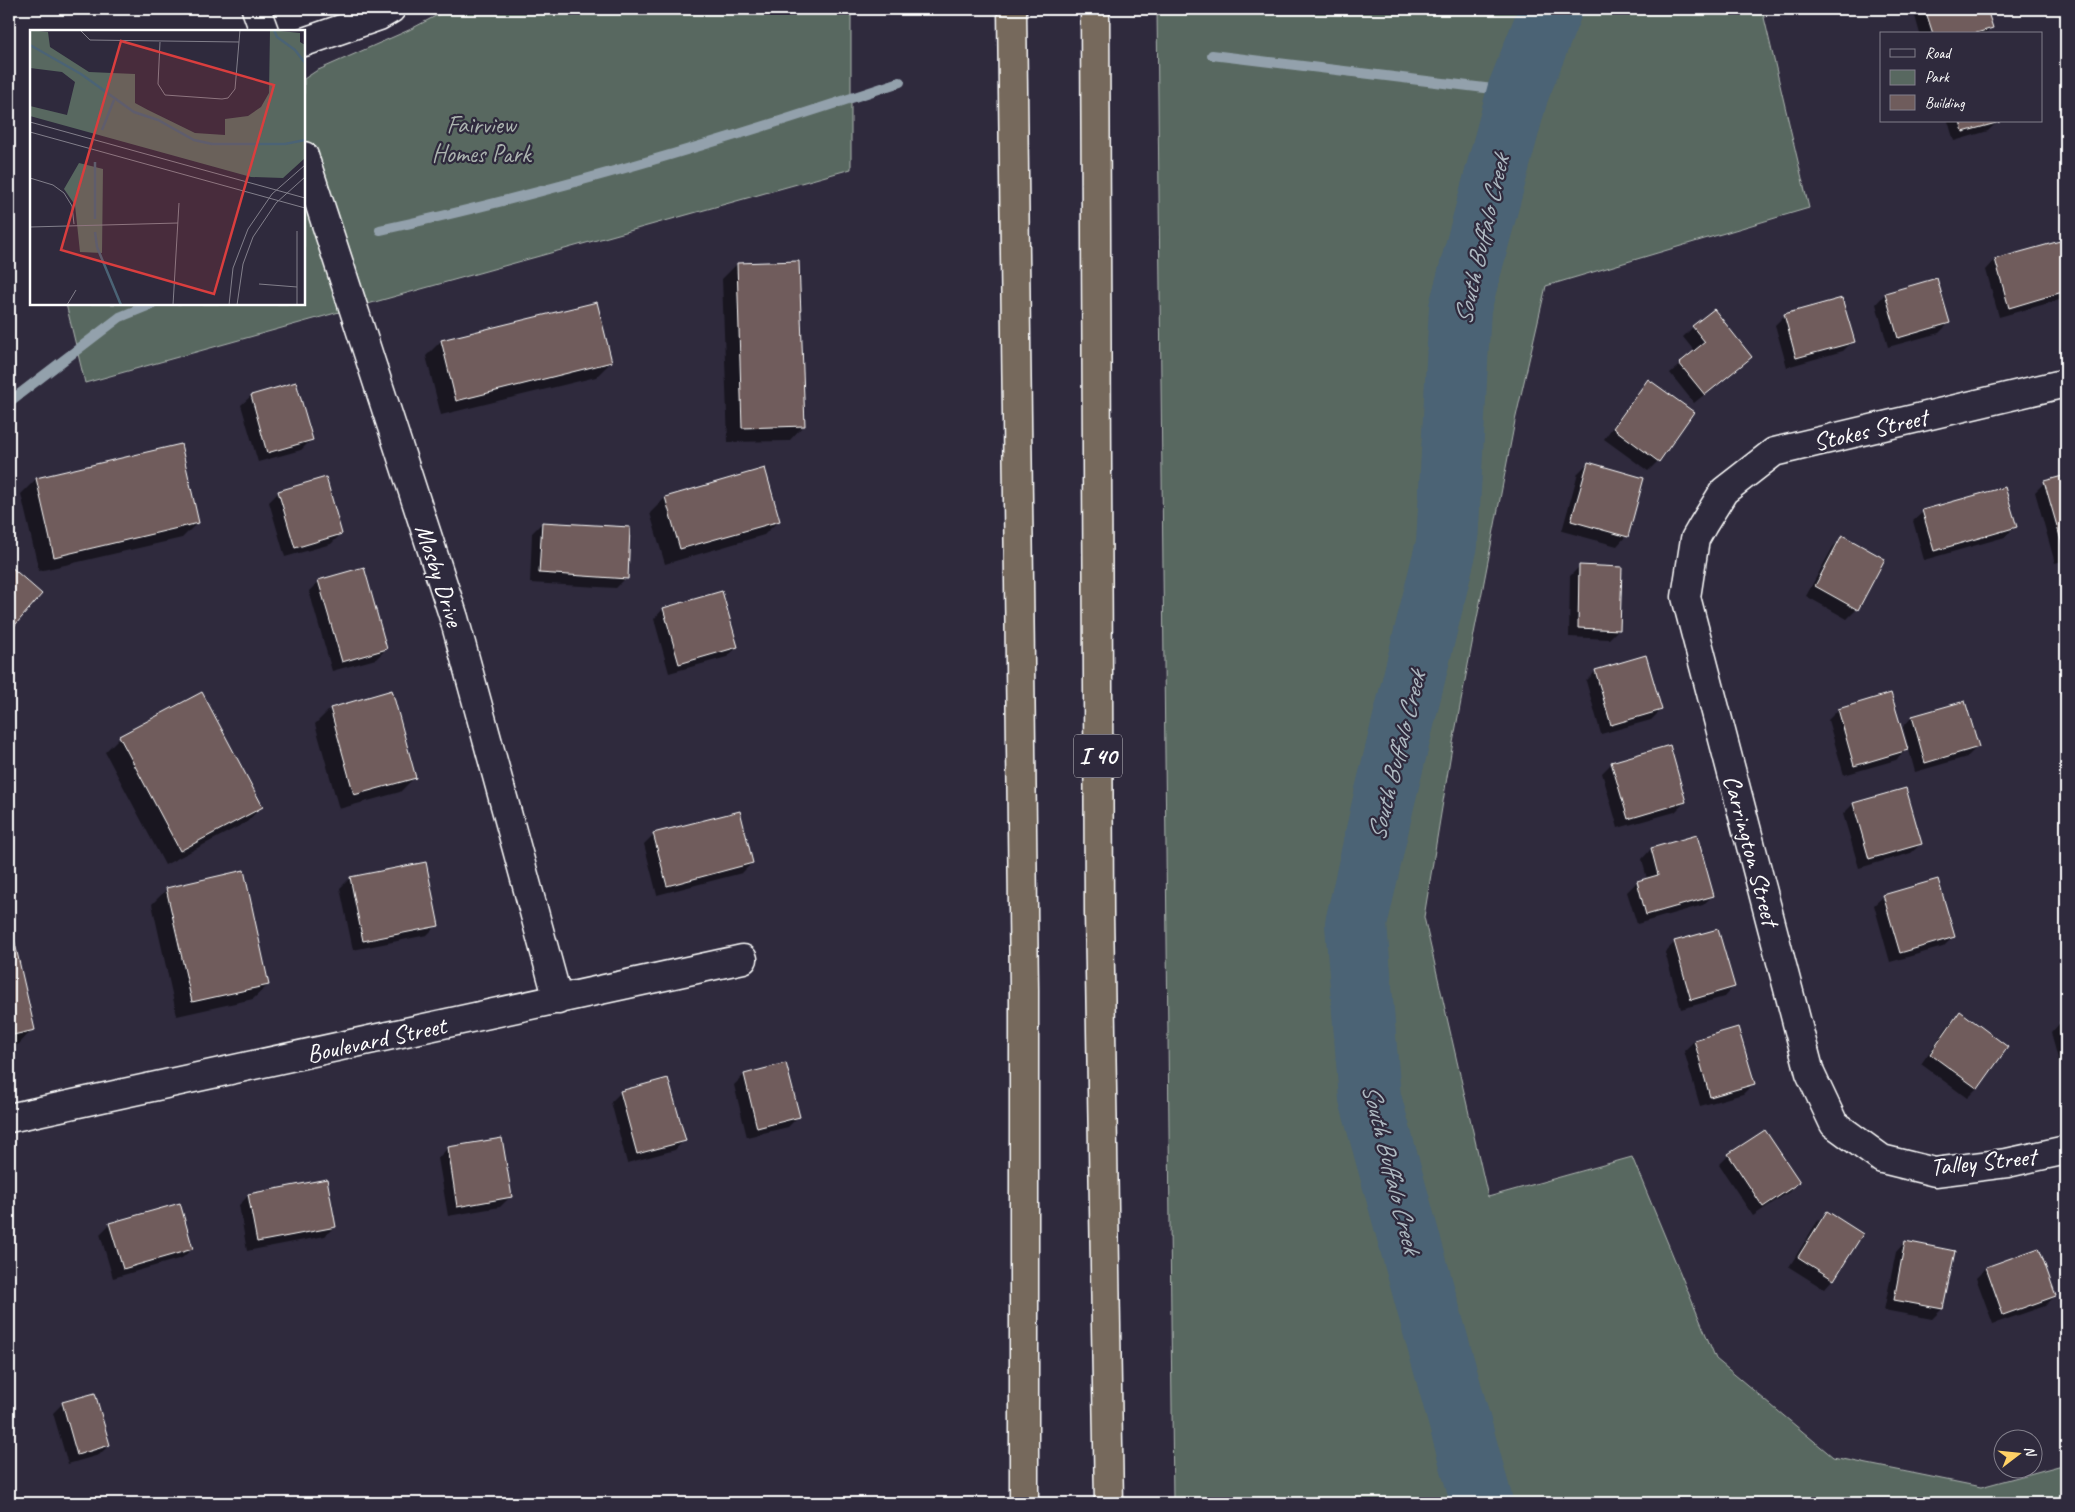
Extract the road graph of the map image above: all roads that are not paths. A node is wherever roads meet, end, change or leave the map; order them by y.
1 (256, 9) edge
2 (391, 9) edge
3 (1012, 9) edge
4 (1095, 9) edge
5 (264, 30) edge
6 (305, 42) edge
7 (305, 159) edge
8 (2066, 383) edge
9 (1703, 525) joint
10 (743, 959) dead end
11 (558, 1000) junction
12 (9, 1118) edge
13 (2066, 1150) edge
14 (1873, 1153) joint
15 (1024, 1503) edge
16 (1109, 1503) edge

1 - 5 street
2 - 6 street
3 - 15 highway
4 - 16 highway, I 40
7 - 11 street, Mosby Drive
8 - 9 street, Stokes Street
9 - 14 street, Carrington Street
10 - 11 street, Boulevard Street
11 - 12 street, Boulevard Street
13 - 14 street, Talley Street

